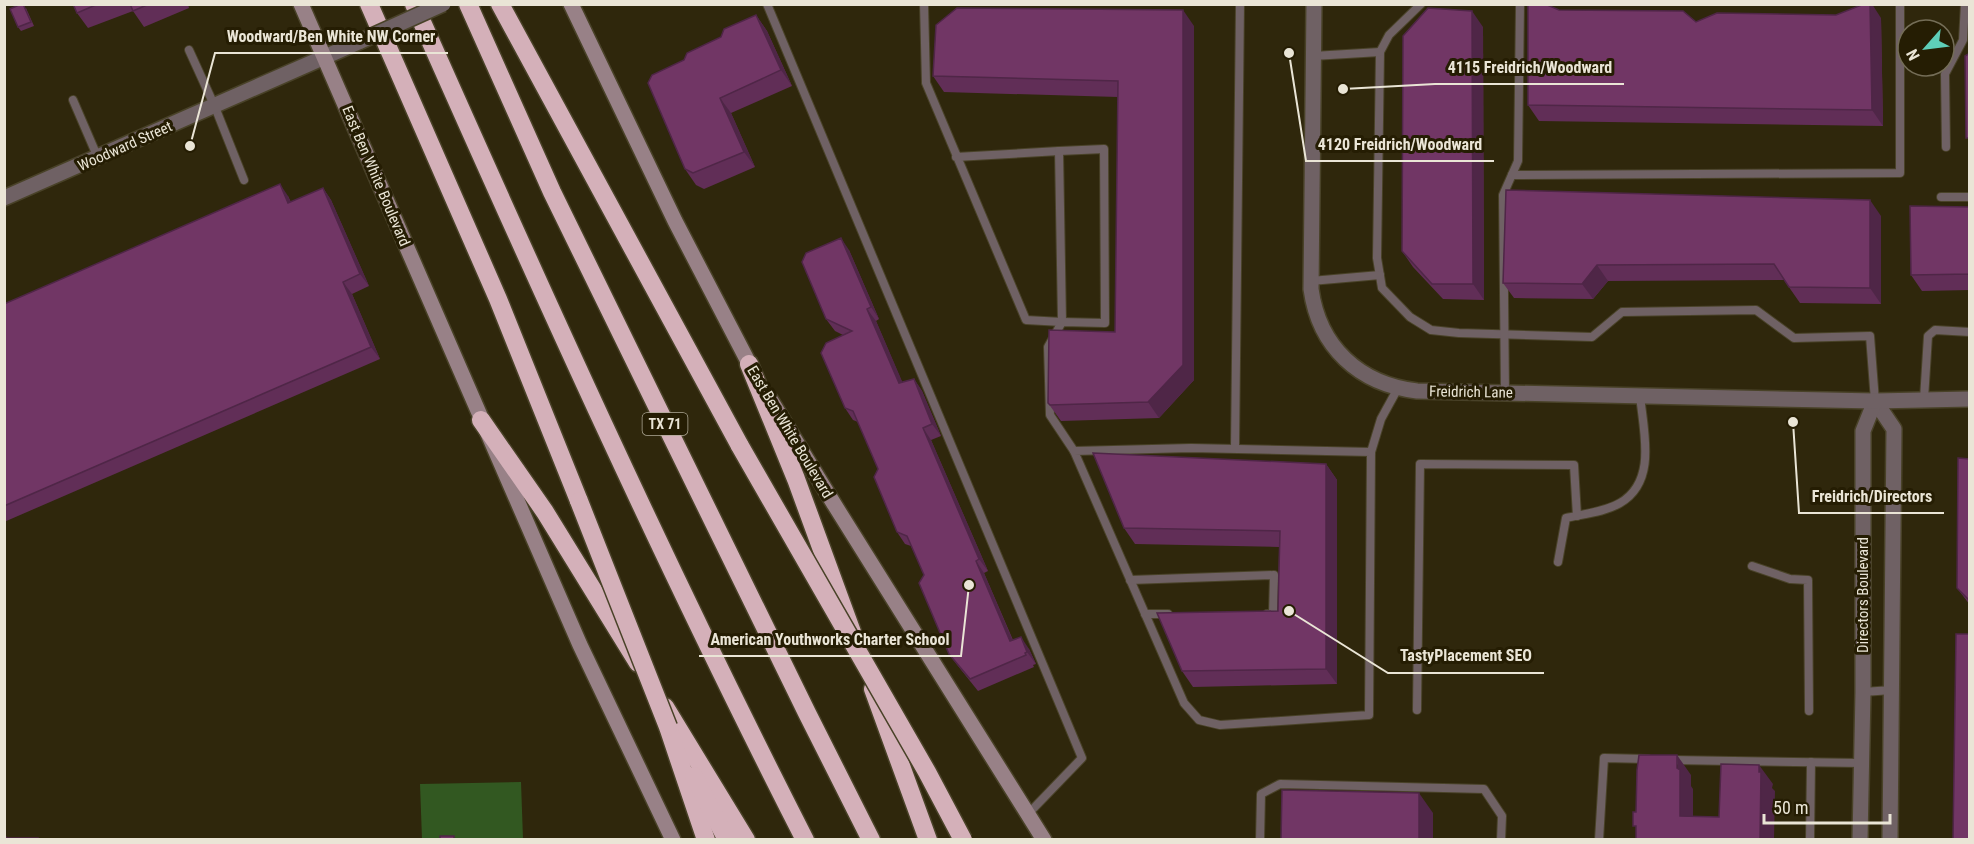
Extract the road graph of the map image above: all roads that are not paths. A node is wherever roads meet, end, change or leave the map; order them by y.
1 (301, 4) edge
2 (369, 4) edge
3 (414, 4) edge
4 (442, 4) edge
5 (468, 4) edge
6 (500, 4) edge
7 (571, 4) edge
8 (766, 4) edge
9 (924, 4) edge
10 (1240, 4) edge
11 (1314, 4) edge
12 (1421, 4) edge
13 (1520, 4) edge
14 (1899, 4) edge
15 (1965, 4) edge
16 (189, 50) dead end
17 (1380, 52) junction
18 (1313, 56) junction
19 (325, 58) junction
20 (73, 100) dead end
21 (215, 107) junction
22 (1946, 147) dead end
23 (1059, 151) junction
24 (956, 157) junction
25 (98, 158) junction
26 (1512, 175) junction
27 (244, 180) dead end
28 (1941, 197) dead end
29 (1970, 197) edge
30 (4, 198) edge
31 (1380, 275) junction
32 (1311, 281) junction
33 (1062, 322) junction
34 (1970, 332) edge
35 (1504, 334) junction
36 (749, 364) junction
37 (1398, 388) junction
38 (1505, 393) junction
39 (1640, 395) junction
40 (1924, 399) junction
41 (1970, 399) edge
42 (1875, 401) junction
43 (482, 420) junction
44 (1235, 448) junction
45 (1074, 451) junction
46 (1371, 452) junction
47 (1577, 516) junction
48 (1558, 562) dead end
49 (1752, 566) dead end
50 (1130, 580) junction
51 (1145, 614) junction
52 (1180, 614) edge
53 (1262, 614) edge
54 (1892, 690) junction
55 (1863, 692) junction
56 (1417, 710) dead end
57 (1809, 711) dead end
58 (668, 727) junction
59 (1811, 762) junction
60 (1861, 763) junction
61 (1028, 814) junction
62 (673, 840) edge
63 (706, 840) edge
64 (728, 840) edge
65 (746, 840) edge
66 (805, 840) edge
67 (871, 840) edge
68 (928, 840) edge
69 (963, 840) edge
70 (1044, 840) edge
71 (1260, 840) edge
72 (1501, 840) edge
73 (1599, 840) edge
74 (1810, 840) edge
75 (1860, 840) edge
76 (1890, 840) edge

1 - 19 main road, East Ben White Boulevard
2 - 58 highway, bridge
3 - 66 highway
4 - 19 street, Woodward Street, bridge
5 - 67 highway, TX 71
6 - 69 highway, bridge
7 - 36 main road, East Ben White Boulevard
8 - 61 lane
9 - 24 lane
10 - 44 lane
11 - 18 street, Freidrich Lane
12 - 17 lane
13 - 26 lane
14 - 26 lane
15 - 22 lane
16 - 21 lane
17 - 18 lane
17 - 31 lane
18 - 32 street, Freidrich Lane
19 - 21 street, Woodward Street
19 - 43 main road, East Ben White Boulevard
20 - 25 lane
21 - 25 street, Woodward Street
21 - 27 lane
23 - 24 lane
23 - 33 lane
23 - 33 lane
24 - 33 lane
25 - 30 street, Woodward Street
26 - 35 lane
28 - 29 lane
31 - 32 lane
31 - 35 lane
32 - 37 street, Freidrich Lane
33 - 45 lane
34 - 40 lane
35 - 38 lane
35 - 42 lane
36 - 61 main road, East Ben White Boulevard
36 - 68 highway
37 - 38 street, Freidrich Lane
37 - 46 lane
38 - 39 street, Freidrich Lane
39 - 42 street, Freidrich Lane
39 - 47 lane
40 - 41 street, Freidrich Lane
40 - 42 street, Freidrich Lane
42 - 54 street, Directors Boulevard
42 - 55 street, Directors Boulevard
43 - 62 main road, East Ben White Boulevard
43 - 65 highway
44 - 45 lane
44 - 46 lane
45 - 50 lane
46 - 51 lane
47 - 48 lane
47 - 56 lane
49 - 57 lane
50 - 51 lane
50 - 53 lane
51 - 52 lane
54 - 55 lane
54 - 76 street, Directors Boulevard
55 - 60 street, Directors Boulevard
58 - 63 highway
58 - 64 highway
59 - 60 lane
59 - 73 lane
59 - 74 lane
60 - 75 street, Directors Boulevard
61 - 70 main road, East Ben White Boulevard
71 - 72 lane

